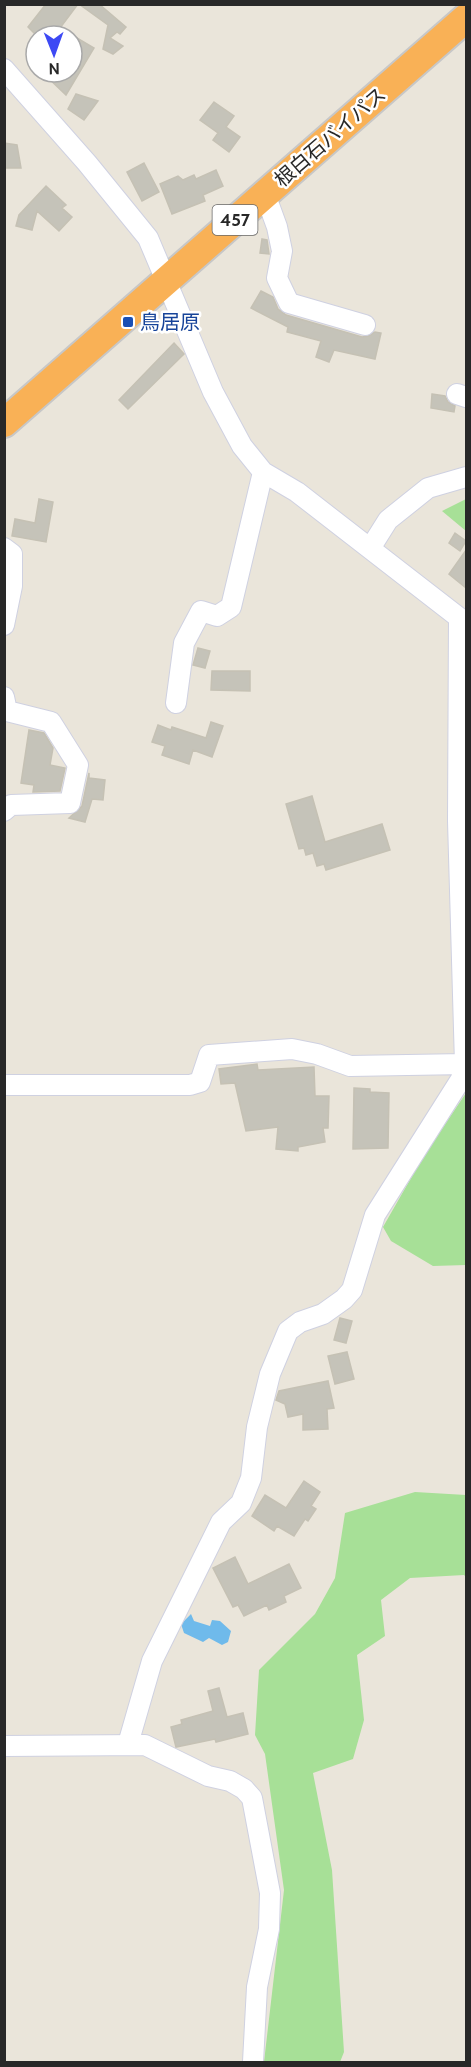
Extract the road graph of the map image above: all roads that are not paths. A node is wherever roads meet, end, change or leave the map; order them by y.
1 (466, 18) edge
2 (4, 69) edge
3 (265, 194) junction
4 (165, 283) junction
5 (365, 325) dead end
6 (4, 423) edge
7 (263, 472) junction
8 (466, 477) edge
9 (371, 547) junction
10 (4, 548) edge
11 (463, 621) edge
12 (4, 625) edge
13 (4, 697) edge
14 (176, 703) dead end
15 (4, 811) edge
16 (465, 1060) edge
17 (4, 1085) edge
18 (128, 1744) junction
19 (4, 1746) edge
20 (253, 2062) edge

1 - 3 highway, 根白石バイパス / 457
2 - 4 street
3 - 4 highway, 根白石バイパス / 457
3 - 5 street
4 - 6 highway, 根白石バイパス / 457
4 - 7 street
7 - 9 street
7 - 14 street
8 - 9 street
9 - 11 street
10 - 12 street
11 - 16 street
13 - 15 street
16 - 17 street
16 - 18 street
18 - 19 street
18 - 20 street

